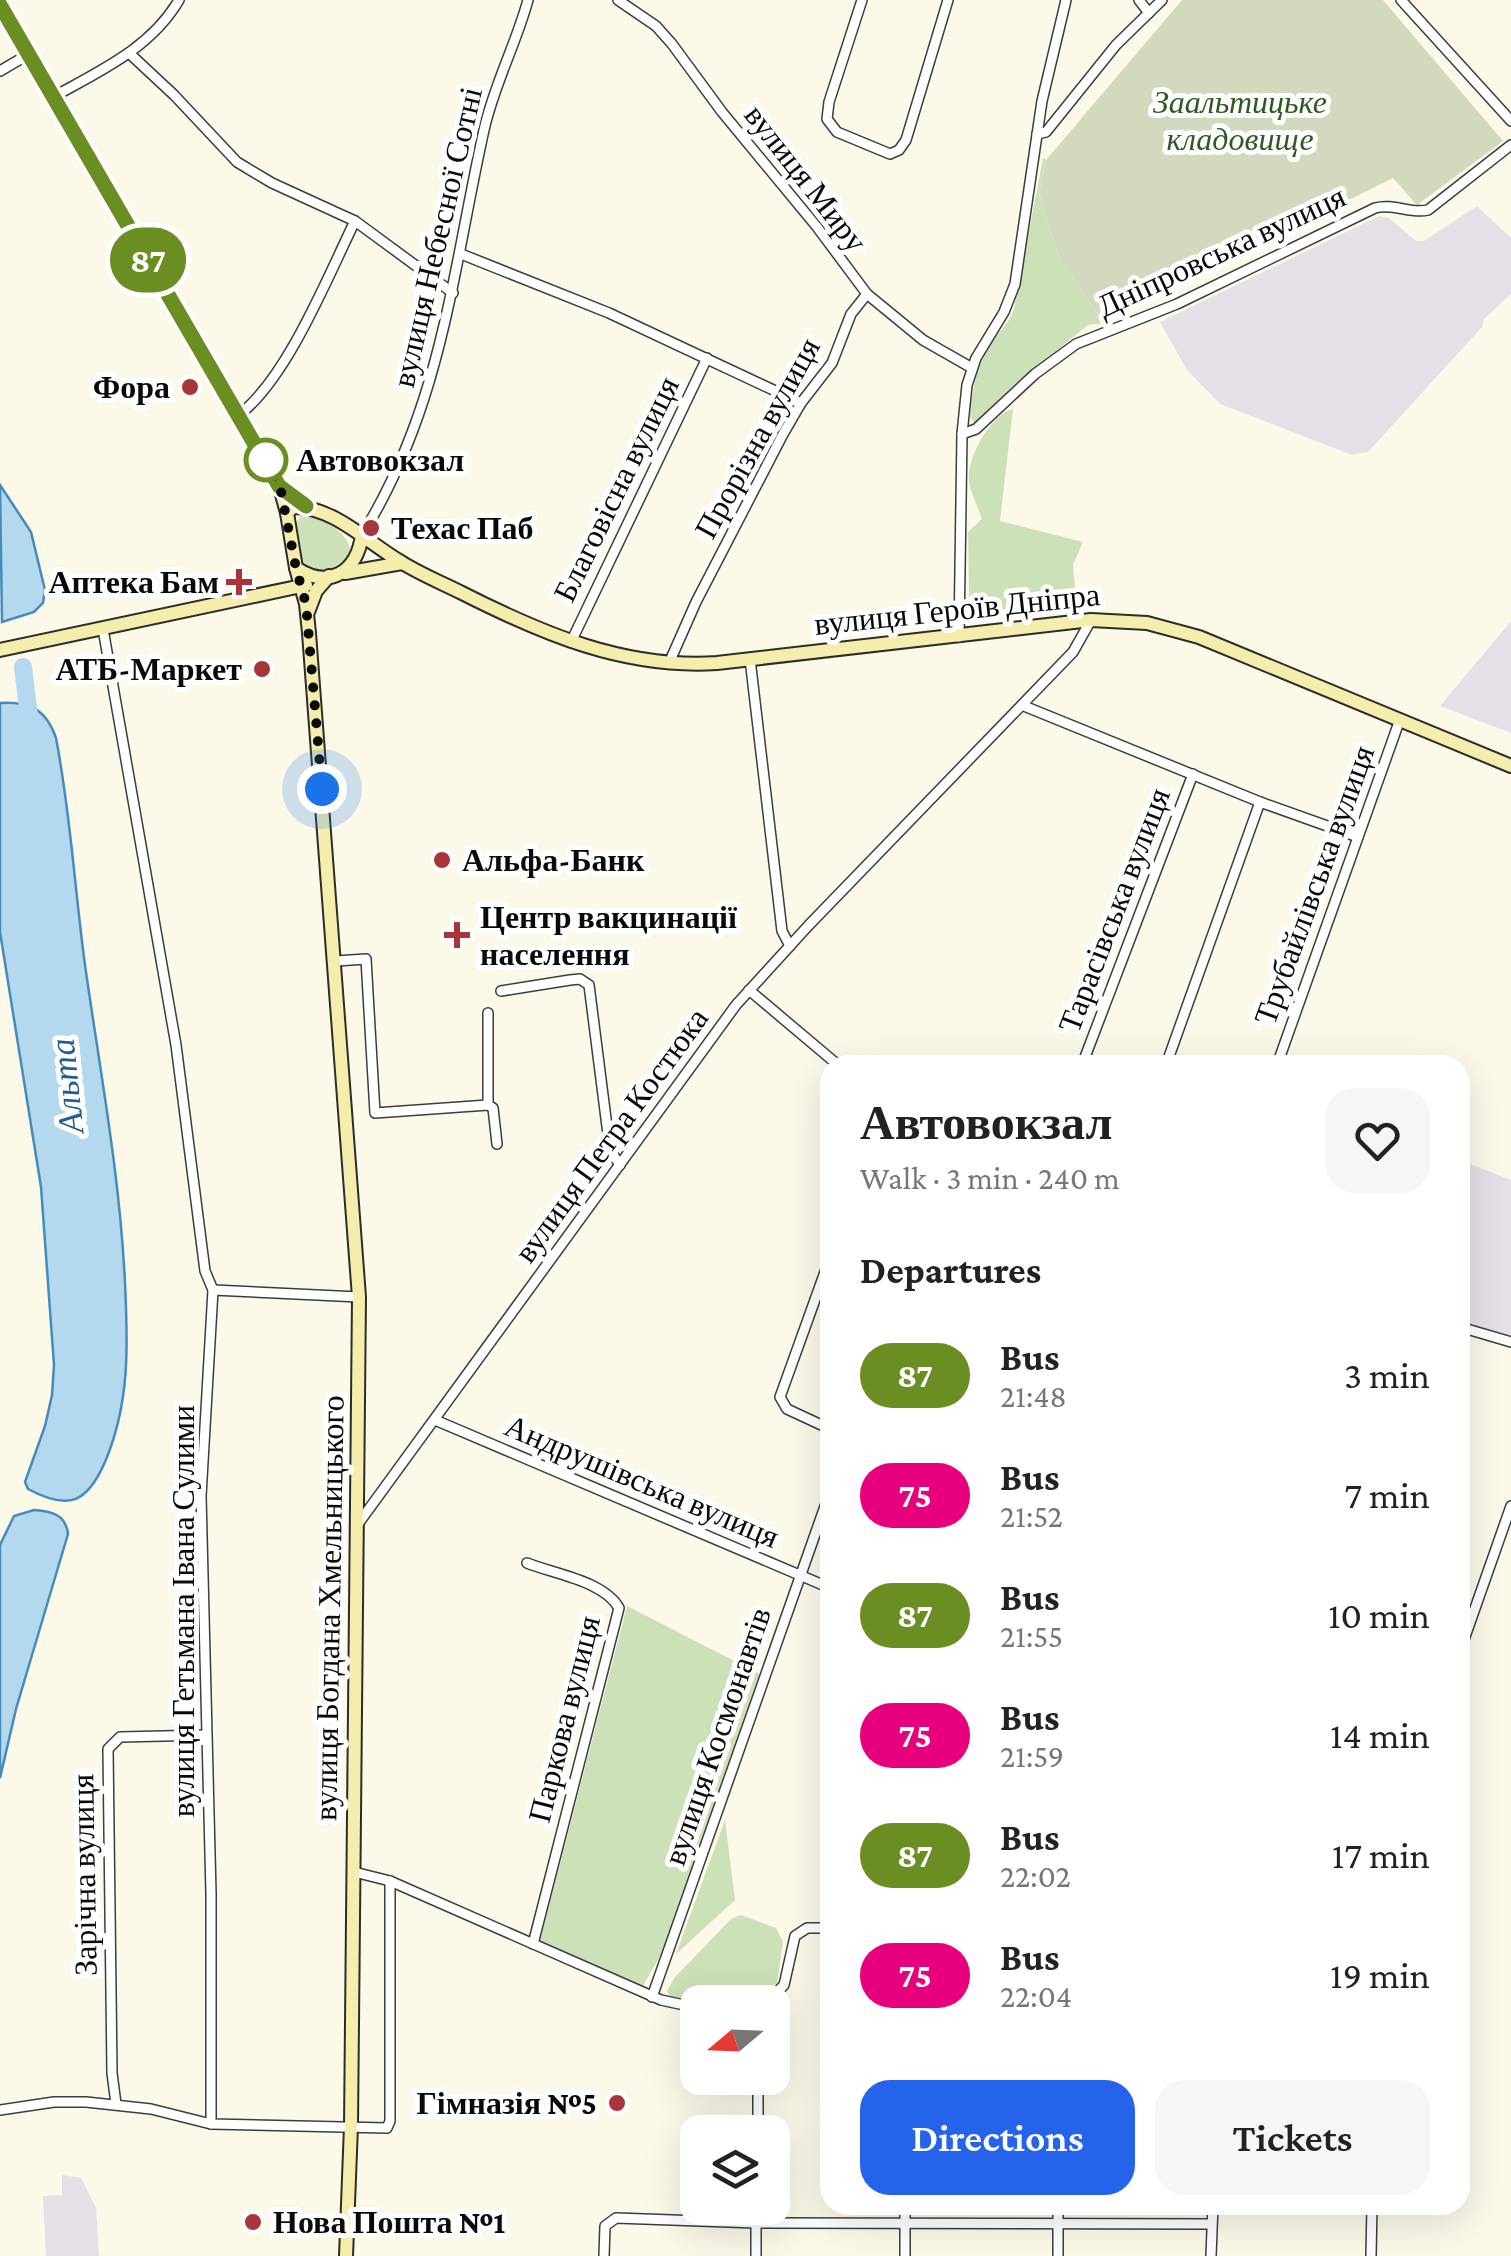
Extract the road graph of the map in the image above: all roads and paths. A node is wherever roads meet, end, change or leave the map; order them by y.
1 (178, 0) edge
2 (528, 0) edge
3 (618, 0) edge
4 (862, 0) edge
5 (948, 0) edge
6 (1066, 0) edge
7 (1139, 0) edge
8 (1162, 0) edge
9 (1401, 0) edge
10 (0, 5) edge
11 (1148, 13) junction
12 (129, 53) junction
13 (28, 54) junction
14 (0, 70) edge
15 (53, 97) junction
16 (1511, 121) edge
17 (1037, 134) junction
18 (1511, 145) edge
19 (355, 222) junction
20 (461, 254) junction
21 (454, 293) junction
22 (867, 294) junction
23 (707, 358) junction
24 (972, 368) junction
25 (801, 403) junction
26 (239, 415) junction
27 (962, 434) junction
28 (279, 486) junction
29 (306, 506) junction
30 (286, 513) junction
31 (362, 536) junction
32 (402, 563) junction
33 (296, 568) junction
34 (336, 575) junction
35 (302, 586) junction
36 (279, 592) junction
37 (308, 613) junction
38 (1091, 620) junction
39 (103, 629) junction
40 (958, 636) junction
41 (571, 642) junction
42 (0, 650) edge
43 (750, 659) junction
44 (669, 663) junction
45 (1024, 706) junction
46 (1399, 722) junction
47 (1511, 766) edge
48 (1193, 774) junction
49 (1260, 802) junction
50 (1358, 837) junction
51 (790, 946) junction
52 (336, 961) junction
53 (501, 990) dead end
54 (749, 990) junction
55 (488, 1013) dead end
56 (826, 1055) edge
57 (1086, 1055) edge
58 (1170, 1055) edge
59 (1281, 1055) edge
60 (488, 1105) junction
61 (497, 1144) dead end
62 (620, 1165) junction
63 (820, 1286) edge
64 (213, 1290) junction
65 (359, 1296) junction
66 (1470, 1330) edge
67 (1511, 1342) edge
68 (435, 1420) junction
69 (820, 1424) edge
70 (1511, 1506) edge
71 (820, 1519) edge
72 (358, 1525) junction
73 (527, 1564) dead end
74 (799, 1576) junction
75 (820, 1584) edge
76 (1470, 1623) edge
77 (206, 1734) junction
78 (354, 1872) junction
79 (390, 1881) junction
80 (820, 1928) edge
81 (533, 1944) junction
82 (784, 1985) edge
83 (652, 1997) junction
84 (680, 2006) edge
85 (116, 2104) junction
86 (0, 2110) edge
87 (212, 2124) junction
88 (352, 2126) junction
89 (905, 2215) edge
90 (1058, 2215) edge
91 (1212, 2215) edge
92 (1372, 2215) edge
93 (680, 2220) edge
94 (790, 2223) edge
95 (905, 2224) junction
96 (1211, 2224) junction
97 (756, 2225) edge
98 (1058, 2225) junction
99 (346, 2256) edge
100 (604, 2256) edge
101 (756, 2256) edge
102 (905, 2256) edge
103 (1058, 2256) edge
104 (1211, 2256) edge
105 (1370, 2256) edge

1 - 12 street
2 - 20 street, вулиця Небесної Сотні
3 - 22 street, вулиця Миру
4 - 5 street
6 - 17 street
7 - 11 street
8 - 11 street
9 - 16 street
10 - 13 main road
11 - 17 street
12 - 15 street
12 - 19 street
13 - 14 street
13 - 15 main road
15 - 26 main road
17 - 24 street
18 - 27 street, Дніпровська вулиця
19 - 21 street
19 - 26 street
20 - 21 street, вулиця Небесної Сотні
20 - 23 street, Благовісна вулиця
21 - 31 street, вулиця Небесної Сотні
22 - 24 street, вулиця Миру
22 - 25 street, Прорізна вулиця
23 - 25 street, Благовісна вулиця
23 - 41 street, Благовісна вулиця
24 - 27 street
25 - 44 street, Прорізна вулиця
26 - 28 main road
27 - 40 street
28 - 29 main road
28 - 30 main road
29 - 30 main road
29 - 31 main road, вулиця Героїв Дніпра
30 - 33 main road, вулиця Богдана Хмельницького
31 - 32 main road, вулиця Героїв Дніпра
31 - 34 main road
32 - 34 main road
32 - 41 main road, вулиця Героїв Дніпра
33 - 34 main road
33 - 35 main road, вулиця Богдана Хмельницького
33 - 36 main road
34 - 35 main road
34 - 37 main road
35 - 36 main road
35 - 37 main road, вулиця Богдана Хмельницького
36 - 37 main road
36 - 39 main road
37 - 52 main road, вулиця Богдана Хмельницького
38 - 40 main road, вулиця Героїв Дніпра
38 - 45 street, вулиця Петра Костюка
38 - 46 main road, вулиця Героїв Дніпра
39 - 42 main road
39 - 64 street, вулиця Гетьмана Івана Сулими
40 - 43 main road, вулиця Героїв Дніпра
41 - 44 main road, вулиця Героїв Дніпра
43 - 44 main road, вулиця Героїв Дніпра
43 - 51 street
45 - 48 street
45 - 51 street, вулиця Петра Костюка
46 - 47 main road, вулиця Героїв Дніпра
46 - 50 street, Трубайлівська вулиця
48 - 49 street
48 - 57 street, Тарасівська вулиця
49 - 50 street
49 - 58 street
50 - 59 street, Трубайлівська вулиця
51 - 54 street, вулиця Петра Костюка
52 - 60 street
52 - 65 main road, вулиця Богдана Хмельницького
53 - 62 street
54 - 56 street
54 - 62 street, вулиця Петра Костюка
55 - 60 street
60 - 61 street
62 - 68 street, вулиця Петра Костюка
63 - 69 street
64 - 65 street
64 - 77 street, вулиця Гетьмана Івана Сулими
65 - 72 main road, вулиця Богдана Хмельницького
66 - 67 street
68 - 72 street, вулиця Петра Костюка
68 - 74 street, Андрушівська вулиця
70 - 76 street
71 - 74 street, вулиця Космонавтів
72 - 78 main road, вулиця Богдана Хмельницького
73 - 81 street, Паркова вулиця
74 - 75 street, Андрушівська вулиця
74 - 83 street, вулиця Космонавтів
77 - 85 street, Зарічна вулиця
77 - 87 street, вулиця Гетьмана Івана Сулими
78 - 79 street
78 - 88 main road, вулиця Богдана Хмельницького
79 - 81 street
79 - 88 street
80 - 82 street
81 - 83 street
83 - 84 street
85 - 86 street
85 - 87 street
87 - 88 street
88 - 99 main road, вулиця Богдана Хмельницького
89 - 95 street
90 - 98 street
91 - 96 street
92 - 105 street
93 - 100 street
94 - 95 street
95 - 98 street
95 - 102 street
96 - 98 street
96 - 104 street
97 - 101 street
98 - 103 street

